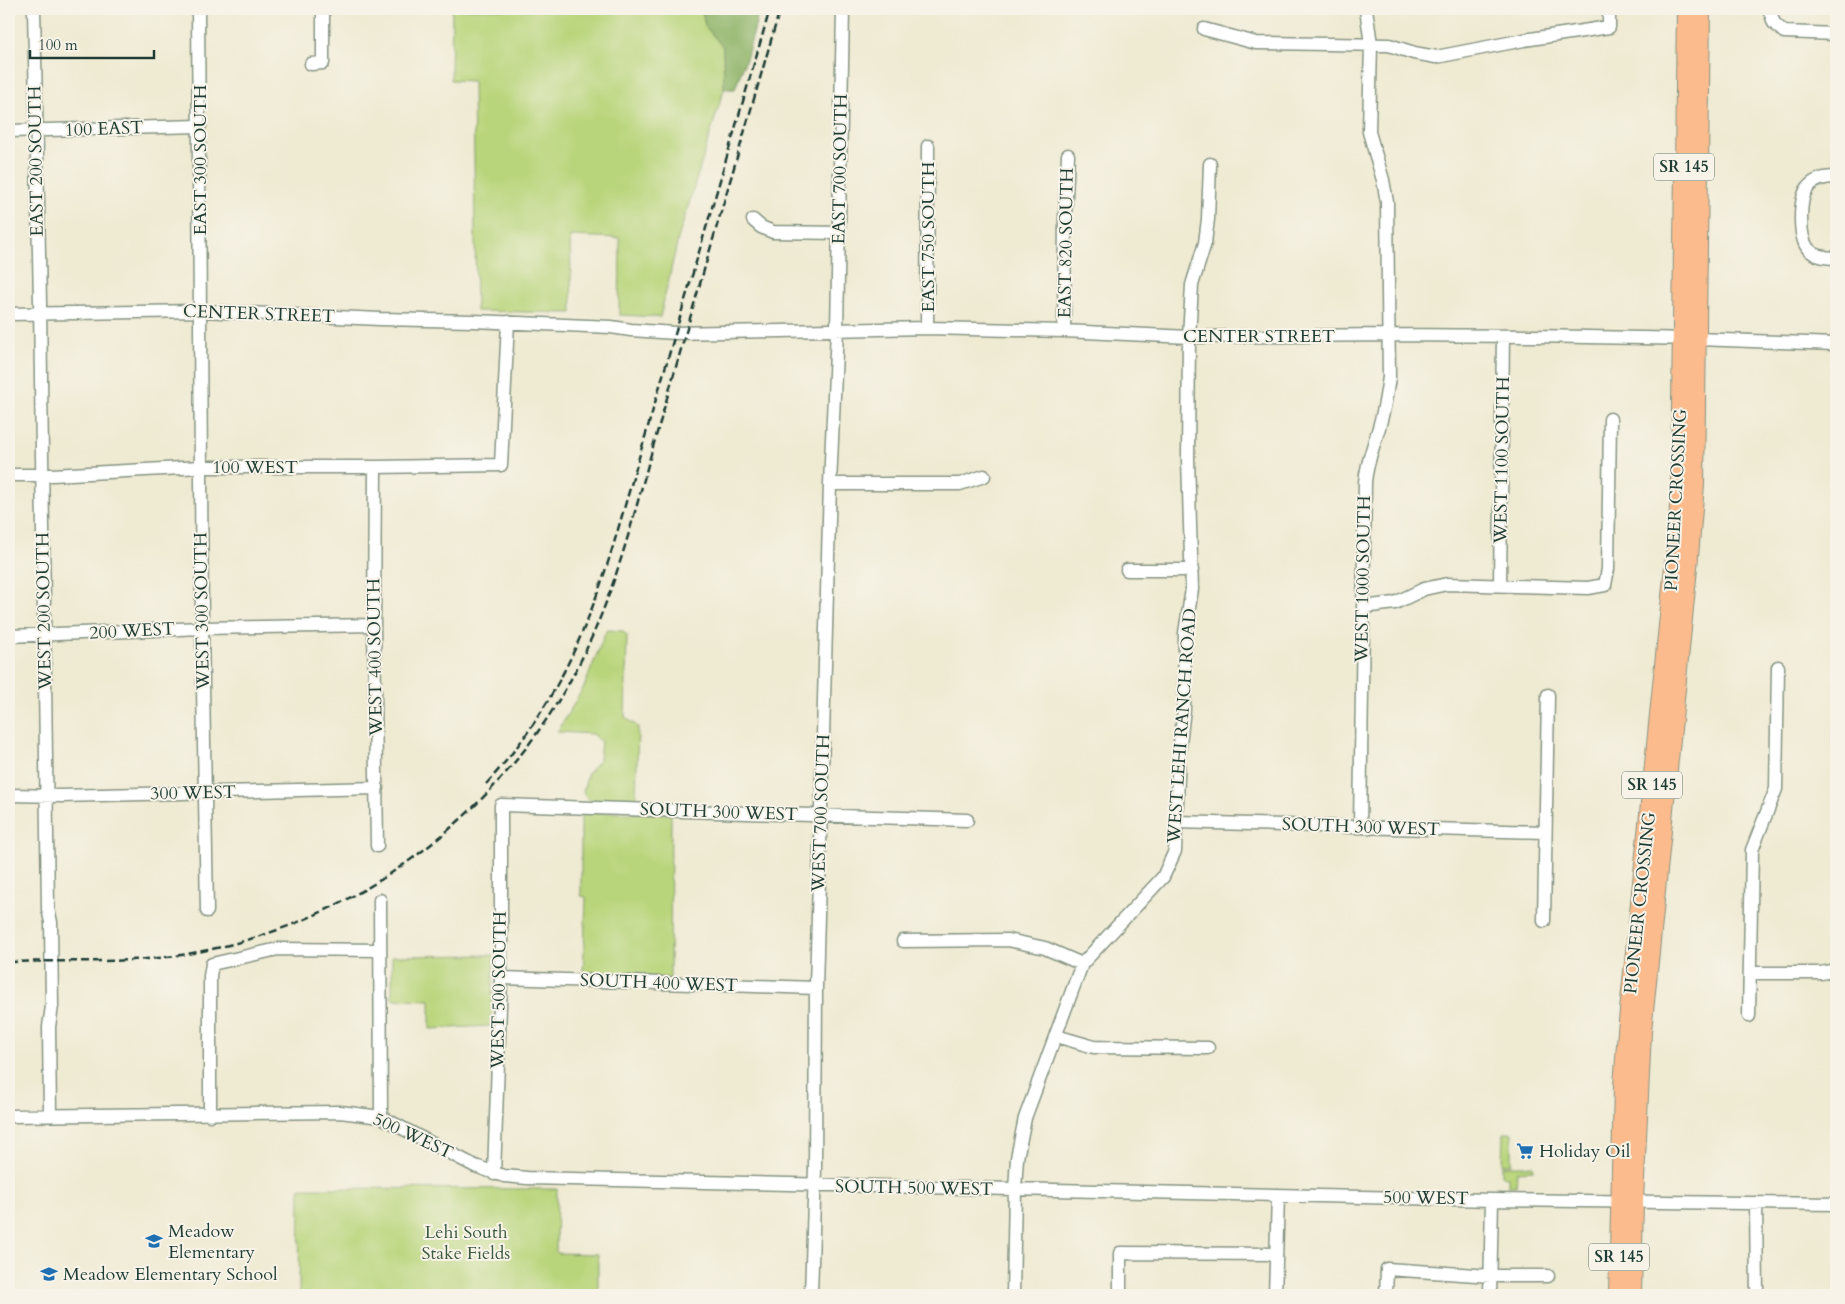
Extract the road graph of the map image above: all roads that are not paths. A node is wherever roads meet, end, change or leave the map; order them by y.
1 (34, 9) edge
2 (198, 9) edge
3 (323, 9) edge
4 (843, 9) edge
5 (1366, 9) edge
6 (1609, 9) edge
7 (1686, 9) edge
8 (1701, 9) edge
9 (1769, 9) edge
10 (1204, 29) dead end
11 (1836, 34) edge
12 (1371, 44) junction
13 (311, 64) dead end
14 (200, 126) junction
15 (35, 131) junction
16 (9, 132) edge
17 (928, 146) dead end
18 (1068, 155) dead end
19 (1210, 164) dead end
20 (1836, 178) edge
21 (753, 220) dead end
22 (839, 233) junction
23 (1836, 258) edge
24 (200, 311) junction
25 (9, 314) edge
26 (40, 314) junction
27 (508, 322) junction
28 (928, 328) junction
29 (837, 330) junction
30 (1064, 331) junction
31 (1388, 335) junction
32 (1503, 336) junction
33 (1188, 337) junction
34 (1689, 339) junction
35 (1836, 344) edge
36 (1610, 418) dead end
37 (202, 467) junction
38 (375, 468) junction
39 (41, 474) junction
40 (9, 475) edge
41 (984, 476) dead end
42 (830, 484) junction
43 (1127, 570) dead end
44 (1192, 570) junction
45 (1500, 585) junction
46 (1363, 607) junction
47 (374, 625) junction
48 (202, 628) junction
49 (9, 636) edge
50 (44, 636) junction
51 (1778, 668) dead end
52 (1548, 695) dead end
53 (377, 788) junction
54 (206, 793) junction
55 (9, 795) edge
56 (46, 796) junction
57 (501, 805) joint
58 (820, 815) junction
59 (967, 820) dead end
60 (1176, 822) junction
61 (1360, 826) junction
62 (1546, 832) junction
63 (377, 846) dead end
64 (380, 900) dead end
65 (207, 911) dead end
66 (1544, 921) dead end
67 (903, 941) dead end
68 (380, 950) junction
69 (1082, 964) junction
70 (1836, 970) edge
71 (1751, 973) junction
72 (501, 978) junction
73 (816, 988) junction
74 (1749, 1016) dead end
75 (1056, 1036) junction
76 (1208, 1048) dead end
77 (210, 1114) junction
78 (50, 1115) junction
79 (9, 1116) edge
80 (381, 1117) junction
81 (494, 1174) junction
82 (814, 1186) junction
83 (1015, 1190) junction
84 (1278, 1195) junction
85 (1492, 1200) junction
86 (1627, 1201) junction
87 (1756, 1203) junction
88 (1836, 1204) edge
89 (1276, 1254) junction
90 (1490, 1276) junction
91 (1548, 1276) dead end
92 (811, 1295) edge
93 (1013, 1295) edge
94 (1120, 1295) edge
95 (1275, 1295) edge
96 (1386, 1295) edge
97 (1490, 1295) edge
98 (1618, 1295) edge
99 (1632, 1295) edge
100 (1757, 1295) edge

1 - 15 street, EAST 200 SOUTH
2 - 14 street, EAST 300 SOUTH
3 - 13 street
4 - 22 street, EAST 700 SOUTH
5 - 12 street, WEST 1000 SOUTH
6 - 12 street
7 - 34 highway, SR 145
8 - 34 highway, SR 145
9 - 11 street
10 - 12 street
12 - 31 street, WEST 1000 SOUTH
14 - 15 street, 100 EAST
14 - 24 street, EAST 300 SOUTH
15 - 16 street, 100 EAST
15 - 26 street, EAST 200 SOUTH
17 - 28 street, EAST 750 SOUTH
18 - 30 street, EAST 820 SOUTH
19 - 33 street, WEST LEHI RANCH ROAD
20 - 23 street
21 - 22 street
22 - 29 street, EAST 700 SOUTH
24 - 26 street, CENTER STREET
24 - 27 street, CENTER STREET
24 - 37 street, WEST 300 SOUTH
25 - 26 street, CENTER STREET
26 - 39 street, WEST 200 SOUTH
27 - 29 street, CENTER STREET
27 - 38 street, 100 WEST
28 - 29 street, CENTER STREET
28 - 30 street, CENTER STREET
29 - 42 street, WEST 700 SOUTH
30 - 33 street, CENTER STREET
31 - 32 street, CENTER STREET
31 - 33 street, CENTER STREET
31 - 46 street, WEST 1000 SOUTH
32 - 34 street, CENTER STREET
32 - 45 street, WEST 1100 SOUTH
33 - 44 street, WEST LEHI RANCH ROAD
34 - 35 street, CENTER STREET
34 - 86 highway, PIONEER CROSSING / SR 145
36 - 45 street
37 - 38 street, 100 WEST
37 - 39 street, 100 WEST
37 - 48 street, WEST 300 SOUTH
38 - 47 street, WEST 400 SOUTH
39 - 40 street, 100 WEST
39 - 50 street, WEST 200 SOUTH
41 - 42 street
42 - 58 street, WEST 700 SOUTH
43 - 44 street
44 - 60 street, WEST LEHI RANCH ROAD
45 - 46 street
46 - 61 street, WEST 1000 SOUTH
47 - 48 street, 200 WEST
47 - 53 street, WEST 400 SOUTH
48 - 50 street, 200 WEST
48 - 54 street, WEST 300 SOUTH
49 - 50 street, 200 WEST
50 - 56 street, WEST 200 SOUTH
51 - 71 street
52 - 62 street
53 - 54 street, 300 WEST
53 - 63 street, WEST 400 SOUTH
54 - 56 street, 300 WEST
54 - 65 street, WEST 300 SOUTH
55 - 56 street, 300 WEST
56 - 78 street, WEST 200 SOUTH
57 - 58 street, SOUTH 300 WEST
57 - 72 street, WEST 500 SOUTH
58 - 59 street, SOUTH 300 WEST
58 - 73 street, WEST 700 SOUTH
60 - 61 street, SOUTH 300 WEST
60 - 69 street, WEST LEHI RANCH ROAD
61 - 62 street, SOUTH 300 WEST
62 - 66 street
64 - 68 street
67 - 69 street
68 - 77 street
68 - 80 street
69 - 75 street, WEST LEHI RANCH ROAD
70 - 71 street
71 - 74 street
72 - 73 street, SOUTH 400 WEST
72 - 81 street, WEST 500 SOUTH
73 - 82 street, WEST 700 SOUTH
75 - 76 street
75 - 83 street, WEST LEHI RANCH ROAD
77 - 78 street, 500 WEST
77 - 80 street, 500 WEST
78 - 79 street, 500 WEST
80 - 81 street, 500 WEST
81 - 82 street, 500 WEST
82 - 83 street, SOUTH 500 WEST
82 - 92 street, WEST 700 SOUTH
83 - 84 street, 500 WEST
83 - 93 street, WEST LEHI RANCH ROAD
84 - 85 street, 500 WEST
84 - 89 street
85 - 86 street, 500 WEST
85 - 90 street
86 - 87 street, 500 WEST
86 - 98 highway, PIONEER CROSSING / SR 145
86 - 99 highway, PIONEER CROSSING / SR 145
87 - 88 street, 500 WEST
87 - 100 street
89 - 94 street
89 - 95 street
90 - 91 street
90 - 96 street
90 - 97 street

